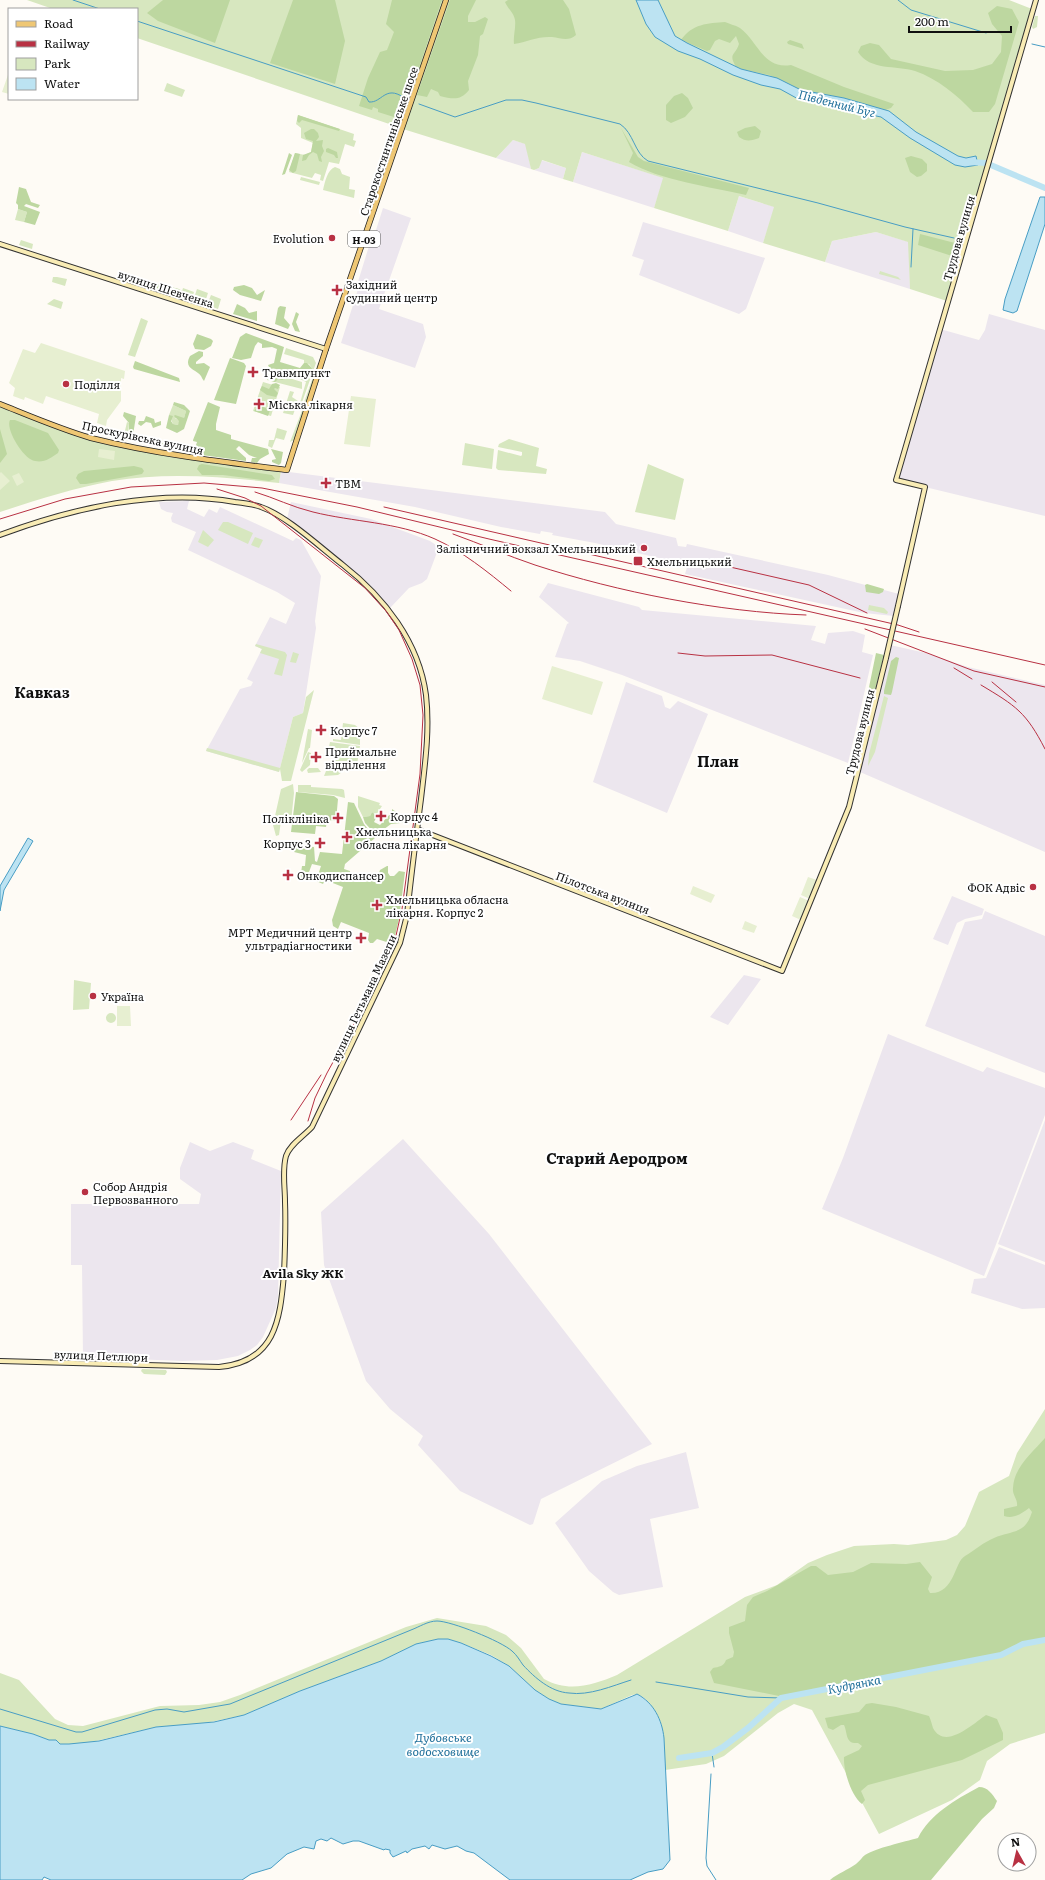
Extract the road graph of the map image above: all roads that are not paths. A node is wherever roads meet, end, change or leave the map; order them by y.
1 (446, 0) edge
2 (1036, 0) edge
3 (0, 244) edge
4 (326, 349) junction
5 (0, 404) edge
6 (287, 470) joint
7 (0, 535) edge
8 (417, 829) junction
9 (782, 972) joint
10 (0, 1361) edge
11 (202, 1367) joint

1 - 4 main road, Старокостянтинівське шосе / Н-03
2 - 9 main road, Трудова вулиця, bridge
3 - 4 main road, вулиця Шевченка
4 - 6 main road, Старокостянтинівське шосе
5 - 6 main road, Проскурівська вулиця
7 - 8 main road, вулиця Гетьмана Мазепи
8 - 9 main road, Пілотська вулиця
8 - 11 main road, вулиця Гетьмана Мазепи
10 - 11 main road, вулиця Петлюри

